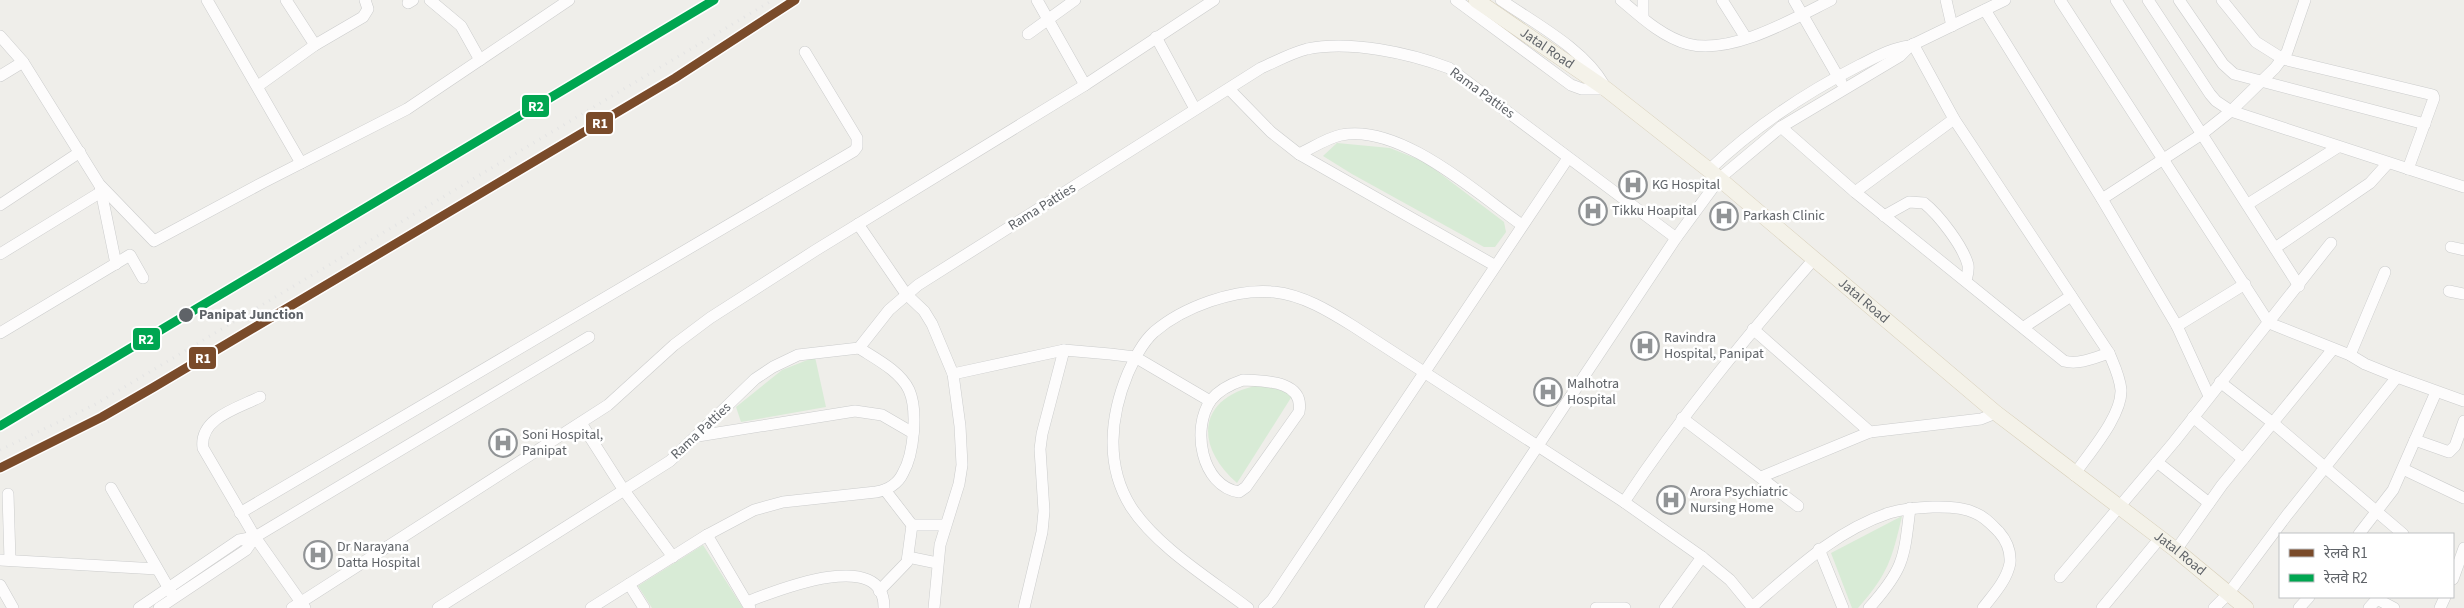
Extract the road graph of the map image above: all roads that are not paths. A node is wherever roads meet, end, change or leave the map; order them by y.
1 (207, 0) edge
2 (286, 0) edge
3 (365, 0) edge
4 (430, 0) edge
5 (569, 0) edge
6 (1037, 0) edge
7 (1075, 0) edge
8 (1214, 0) edge
9 (1456, 0) edge
10 (1476, 0) edge
11 (1501, 0) edge
12 (1621, 0) edge
13 (1643, 0) edge
14 (1722, 0) edge
15 (1794, 0) edge
16 (1832, 0) edge
17 (1946, 0) edge
18 (2005, 0) edge
19 (2060, 0) edge
20 (2116, 0) edge
21 (2148, 0) edge
22 (2179, 0) edge
23 (2222, 0) edge
24 (2305, 0) edge
25 (1985, 10) junction
26 (1802, 14) junction
27 (1643, 18) junction
28 (1050, 19) junction
29 (1952, 26) junction
30 (1028, 34) dead end
31 (0, 36) edge
32 (1156, 38) junction
33 (1746, 38) junction
34 (315, 45) junction
35 (1911, 45) junction
36 (805, 52) dead end
37 (2283, 59) junction
38 (480, 60) junction
39 (23, 62) junction
40 (0, 76) edge
41 (1838, 76) junction
42 (2260, 82) junction
43 (1085, 85) junction
44 (258, 86) junction
45 (1229, 88) junction
46 (1844, 88) junction
47 (1606, 89) junction
48 (1195, 109) junction
49 (2231, 111) junction
50 (1954, 119) junction
51 (2425, 124) junction
52 (1781, 127) junction
53 (2202, 134) junction
54 (2338, 147) junction
55 (80, 152) junction
56 (1299, 154) junction
57 (1568, 158) junction
58 (2163, 160) junction
59 (301, 163) junction
60 (2388, 163) junction
61 (2408, 169) junction
62 (1714, 174) junction
63 (2464, 187) edge
64 (100, 188) junction
65 (1855, 192) junction
66 (2102, 199) junction
67 (2248, 204) junction
68 (0, 206) edge
69 (1884, 216) junction
70 (858, 224) junction
71 (1522, 225) junction
72 (1676, 238) junction
73 (2331, 243) dead end
74 (2452, 247) dead end
75 (2275, 248) junction
76 (2464, 250) edge
77 (0, 254) edge
78 (1814, 259) junction
79 (116, 264) junction
80 (1494, 265) junction
81 (2385, 272) dead end
82 (143, 278) dead end
83 (1966, 281) junction
84 (2245, 284) junction
85 (2299, 286) junction
86 (2448, 292) dead end
87 (906, 294) junction
88 (2464, 294) edge
89 (2071, 296) junction
90 (2269, 322) junction
91 (2177, 326) junction
92 (2024, 327) junction
93 (1753, 329) junction
94 (0, 333) edge
95 (589, 337) dead end
96 (859, 348) junction
97 (2333, 349) junction
98 (1064, 350) junction
99 (2109, 353) junction
100 (2350, 355) junction
101 (1135, 358) junction
102 (1424, 372) junction
103 (953, 374) junction
104 (2397, 377) junction
105 (2220, 382) junction
106 (2436, 392) junction
107 (2209, 396) junction
108 (260, 397) dead end
109 (1210, 401) junction
110 (2464, 401) edge
111 (1996, 413) junction
112 (2194, 416) junction
113 (1682, 418) junction
114 (2464, 421) edge
115 (581, 423) junction
116 (2273, 423) junction
117 (1870, 432) junction
118 (912, 433) junction
119 (698, 436) junction
120 (2416, 440) junction
121 (1538, 446) junction
122 (2244, 459) junction
123 (2157, 462) junction
124 (2325, 468) junction
125 (2402, 469) junction
126 (2074, 475) junction
127 (1760, 477) junction
128 (111, 488) dead end
129 (623, 489) junction
130 (885, 490) junction
131 (8, 494) dead end
132 (2464, 498) edge
133 (1624, 502) junction
134 (2209, 503) junction
135 (1798, 506) dead end
136 (1910, 508) junction
137 (2119, 509) junction
138 (240, 513) junction
139 (2376, 514) junction
140 (944, 524) junction
141 (912, 526) junction
142 (2361, 533) edge
143 (2402, 533) edge
144 (707, 535) junction
145 (255, 537) junction
146 (2160, 538) junction
147 (2464, 548) edge
148 (1819, 549) junction
149 (2176, 550) junction
150 (672, 557) junction
151 (908, 557) junction
152 (1702, 557) junction
153 (5, 560) edge
154 (937, 563) junction
155 (157, 569) junction
156 (2454, 575) edge
157 (2060, 577) dead end
158 (629, 584) junction
159 (0, 586) edge
160 (879, 591) junction
161 (171, 593) junction
162 (2228, 594) junction
163 (2308, 598) edge
164 (748, 605) edge
165 (299, 606) edge
166 (1753, 607) edge
167 (13, 608) edge
168 (139, 608) edge
169 (159, 608) edge
170 (438, 608) edge
171 (591, 608) edge
172 (644, 608) edge
173 (884, 608) edge
174 (934, 608) edge
175 (1024, 608) edge
176 (1248, 608) edge
177 (1264, 608) edge
178 (1430, 608) edge
179 (1596, 608) edge
180 (1625, 608) edge
181 (1665, 608) edge
182 (1843, 608) edge
183 (1869, 608) edge
184 (1983, 608) edge
185 (2102, 608) edge
186 (2214, 608) edge
187 (2246, 608) edge
188 (2299, 608) edge
189 (2368, 608) edge
190 (2394, 608) edge

1 - 44 street
2 - 34 street
3 - 34 street
4 - 38 street
5 - 38 street
6 - 28 street
7 - 28 street
8 - 32 street
9 - 47 street
10 - 47 main road, Jatal Road
11 - 47 street
12 - 27 street
13 - 27 street
14 - 33 street
15 - 26 street
16 - 26 street
17 - 29 street
18 - 25 street
19 - 58 street
20 - 53 street
21 - 49 street
22 - 42 street
23 - 37 street
24 - 37 street
25 - 29 street
25 - 66 street
26 - 33 street
26 - 41 street
27 - 33 street
28 - 30 street
28 - 43 street
29 - 35 street
31 - 39 street
32 - 43 street
32 - 48 street
34 - 44 street
35 - 41 street
35 - 46 street
35 - 50 street
36 - 138 street
37 - 42 street
37 - 51 street
38 - 59 street
39 - 40 street
39 - 55 street
41 - 46 street
41 - 62 street
42 - 49 street
42 - 51 street
43 - 70 street
44 - 59 street
45 - 48 street, Rama Patties
45 - 56 street
45 - 57 street, Rama Patties
46 - 52 street
47 - 62 main road, Jatal Road
48 - 87 street, Rama Patties
49 - 53 street
49 - 54 street
50 - 65 street
50 - 89 street
51 - 61 street
52 - 62 street
52 - 65 street
53 - 58 street
53 - 67 street
54 - 60 street
54 - 67 street
55 - 64 street
55 - 68 street
56 - 71 street
56 - 80 street
57 - 71 street
57 - 72 street, Rama Patties
58 - 66 street
58 - 84 street
59 - 64 street
60 - 61 street
60 - 75 street
61 - 63 street
62 - 72 street
62 - 78 main road, Jatal Road
64 - 77 street
64 - 79 street
65 - 69 street
66 - 91 street
67 - 75 street
69 - 83 street
69 - 83 street
70 - 87 street
70 - 115 street
71 - 80 street
72 - 121 street
73 - 85 street
74 - 76 street
75 - 85 street
78 - 93 street
78 - 111 main road, Jatal Road
79 - 82 street
79 - 94 street
80 - 102 street
81 - 100 street
83 - 92 street
84 - 90 street
84 - 91 street
85 - 90 street
86 - 88 street
87 - 96 street, Rama Patties
87 - 103 street
89 - 92 street
89 - 99 street
90 - 97 street
90 - 105 street
91 - 107 street
92 - 99 street
93 - 113 street
93 - 117 street
95 - 145 street
96 - 118 street
96 - 119 street, Rama Patties
97 - 100 street
97 - 116 street
98 - 101 street
98 - 103 street
98 - 175 street
99 - 126 street
100 - 104 street
101 - 102 street
101 - 109 street
101 - 176 street
102 - 121 street
102 - 177 street
103 - 140 street
104 - 106 street
104 - 124 street
105 - 107 street
105 - 116 street
106 - 110 street
106 - 120 street
107 - 112 street
108 - 138 street
109 - 109 street
111 - 117 street
111 - 126 main road, Jatal Road
112 - 122 street
112 - 123 street
113 - 127 street
113 - 133 street
114 - 120 street
115 - 129 street
115 - 165 street
116 - 122 street
116 - 124 street
117 - 127 street
118 - 119 street
118 - 130 street
119 - 129 street, Rama Patties
120 - 125 street
121 - 133 street
121 - 178 street
122 - 134 street
123 - 134 street
123 - 137 street
124 - 139 street
124 - 162 street
125 - 132 street
125 - 139 street
126 - 137 main road, Jatal Road
127 - 135 street
128 - 155 street
129 - 150 street
129 - 170 street, Rama Patties
130 - 141 street
130 - 144 street
131 - 153 street
133 - 152 street
134 - 149 street
136 - 148 street
136 - 183 street
136 - 184 street
137 - 146 main road, Jatal Road
137 - 157 street
138 - 145 street
139 - 142 street
139 - 143 street
140 - 141 street
140 - 154 street
141 - 151 street
144 - 150 street
144 - 164 street
145 - 161 street
145 - 165 street
146 - 149 main road, Jatal Road
146 - 185 street
147 - 156 street
148 - 166 street
148 - 182 street
149 - 162 main road, Jatal Road
150 - 158 street
151 - 154 street
151 - 160 street
152 - 166 street
152 - 181 street
153 - 155 street
154 - 174 street
155 - 161 street
158 - 171 street
158 - 172 street
159 - 167 street
160 - 164 street
160 - 173 street
161 - 168 street
161 - 169 street
162 - 186 street
162 - 187 main road, Jatal Road
163 - 188 street
179 - 180 street
189 - 190 street

